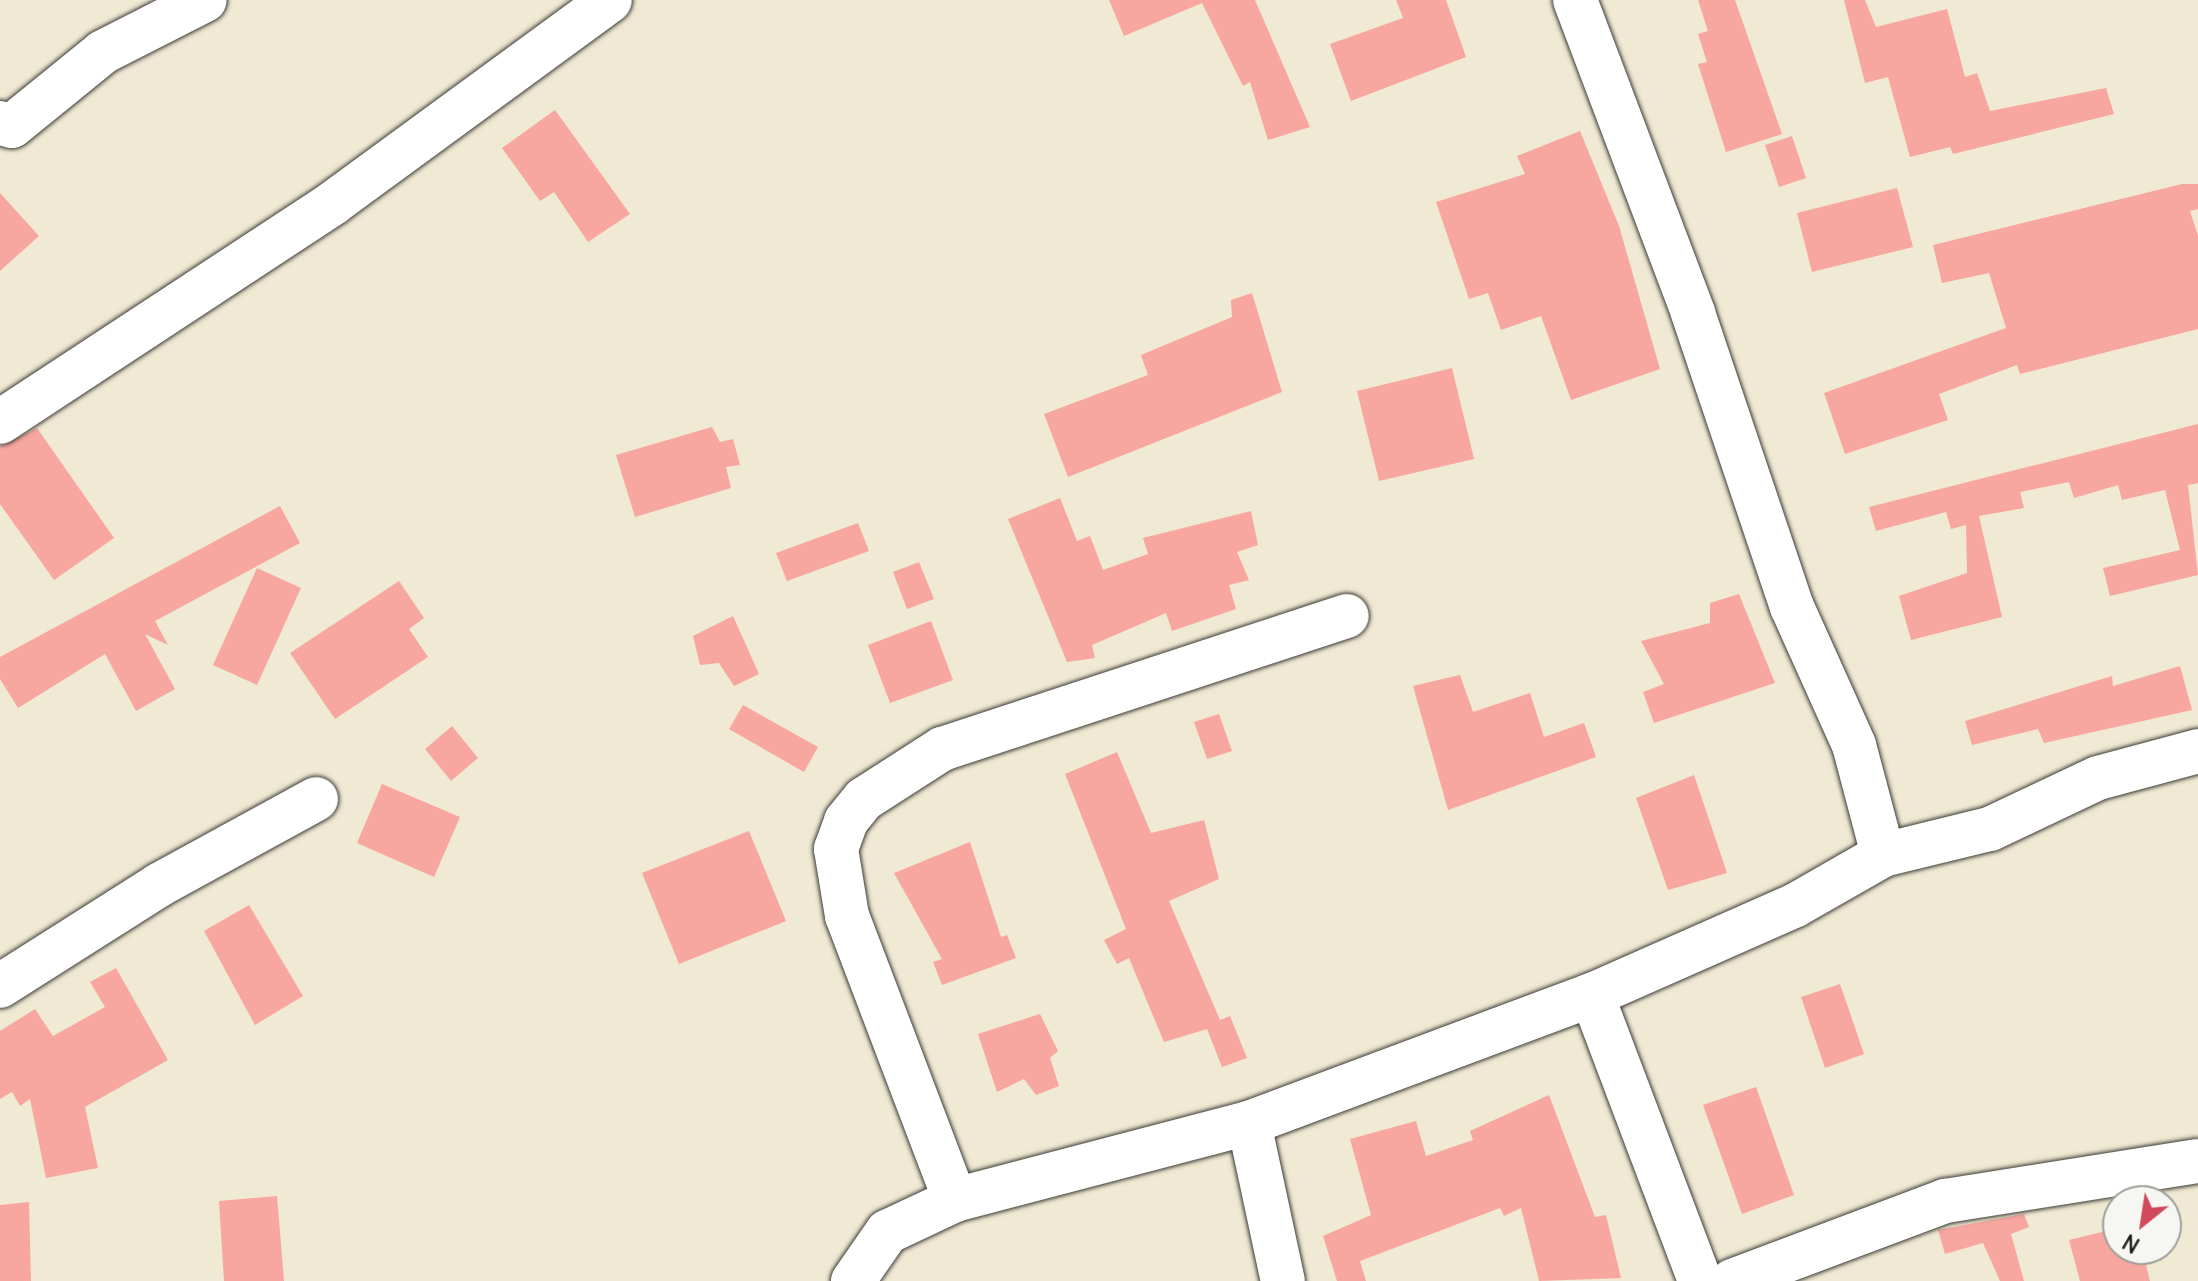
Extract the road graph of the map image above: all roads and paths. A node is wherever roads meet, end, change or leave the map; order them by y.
1 (205, 0) edge
2 (610, 0) edge
3 (1575, 0) edge
4 (0, 123) edge
5 (0, 422) edge
6 (1347, 616) dead end
7 (2198, 751) edge
8 (316, 799) dead end
9 (1883, 855) junction
10 (0, 986) edge
11 (1592, 995) junction
12 (1249, 1123) junction
13 (2198, 1161) edge
14 (2198, 1190) edge
15 (2198, 1197) edge
16 (955, 1200) junction
17 (853, 1281) edge
18 (1283, 1281) edge
19 (1700, 1281) edge
20 (1732, 1281) edge

1 - 4 street
2 - 5 street
3 - 9 street
6 - 16 street
7 - 9 street
8 - 10 street
9 - 11 street
11 - 12 street
11 - 19 street
12 - 16 street
12 - 18 street
13 - 20 street
14 - 15 street
16 - 17 street

